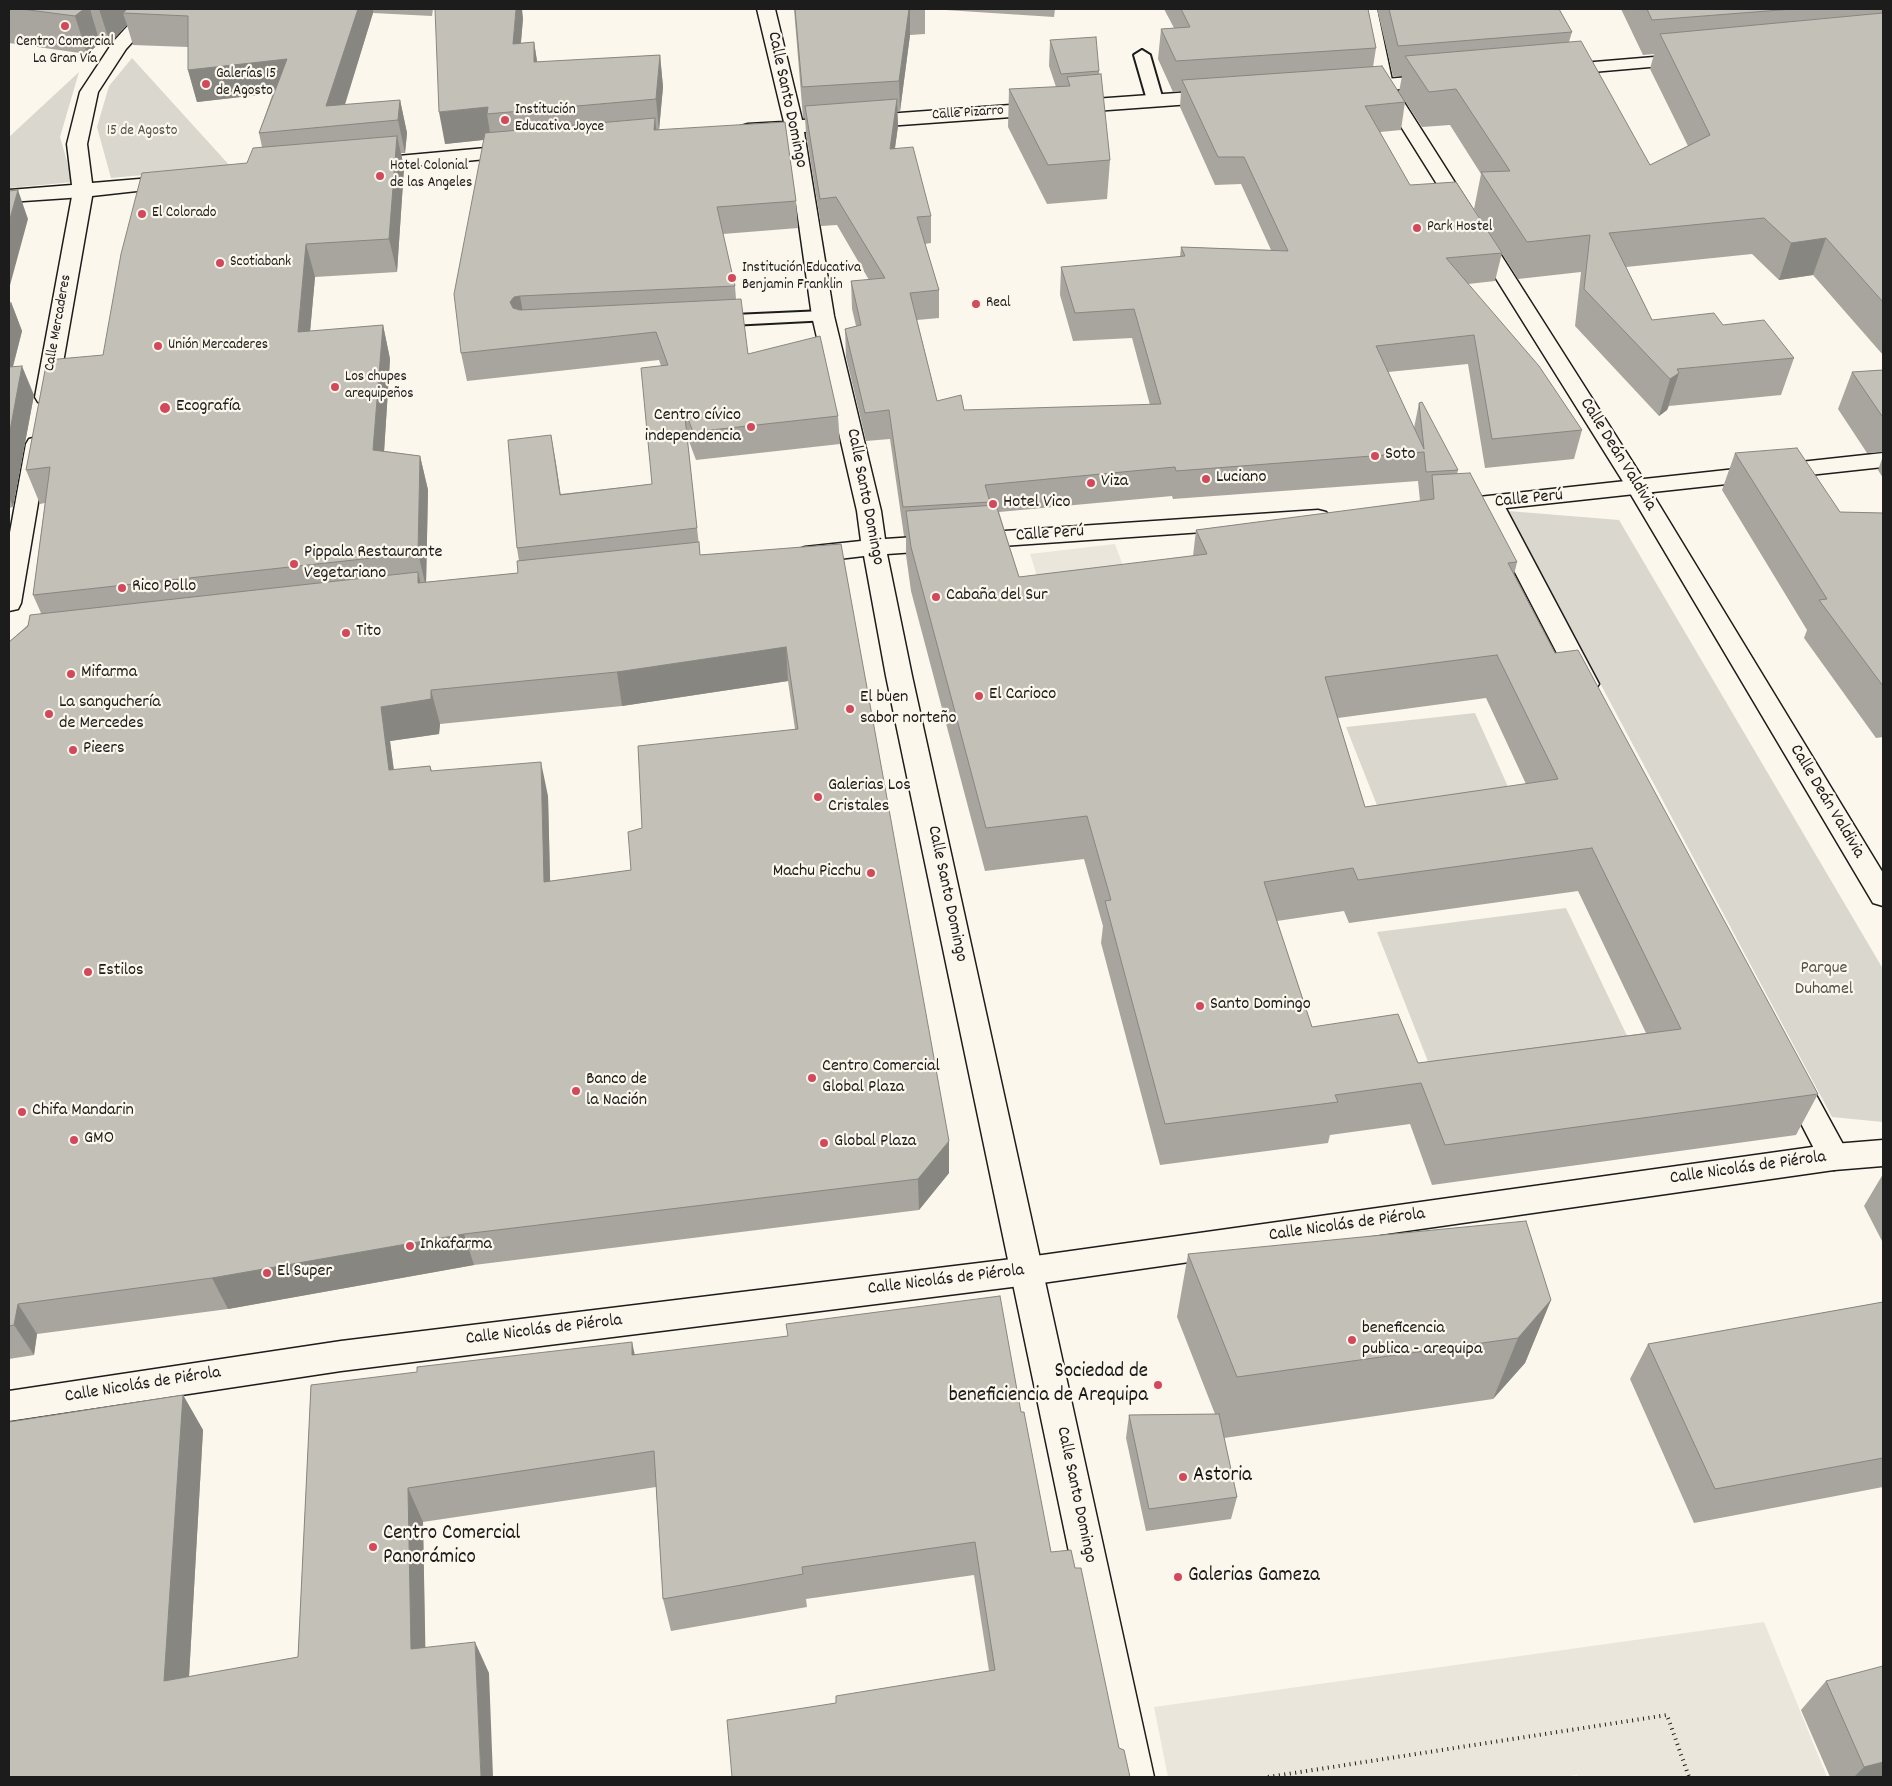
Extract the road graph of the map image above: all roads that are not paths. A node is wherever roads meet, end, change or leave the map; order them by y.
1 (162, 9) edge
2 (766, 9) edge
3 (1368, 9) edge
4 (1142, 55) dead end
5 (1707, 57) edge
6 (1540, 72) edge
7 (1452, 79) edge
8 (1384, 85) junction
9 (1341, 88) edge
10 (1234, 95) edge
11 (1156, 100) junction
12 (794, 126) junction
13 (734, 132) edge
14 (537, 150) edge
15 (350, 167) edge
16 (192, 181) edge
17 (83, 191) junction
18 (9, 196) edge
19 (823, 316) junction
20 (694, 322) edge
21 (1883, 460) edge
22 (1638, 488) junction
23 (1492, 504) junction
24 (1432, 509) edge
25 (1343, 515) edge
26 (874, 548) junction
27 (785, 557) edge
28 (9, 602) edge
29 (1598, 707) edge
30 (1883, 896) edge
31 (1783, 1060) edge
32 (1883, 1153) edge
33 (1834, 1157) junction
34 (1028, 1271) junction
35 (9, 1406) edge
36 (1135, 1777) edge

1 - 17 street, Calle Mercaderes
2 - 12 street, Calle Santo Domingo
3 - 8 street, Calle Deán Valdivia
4 - 11 lane
5 - 6 street
7 - 8 street
8 - 9 street
8 - 22 street, Calle Deán Valdivia
10 - 11 street, Calle Pizarro
11 - 12 street, Calle Pizarro
12 - 13 street, Calle Pizarro
12 - 19 street, Calle Santo Domingo
14 - 15 street
16 - 17 street
17 - 18 street
17 - 28 street, Calle Mercaderes
19 - 20 lane
19 - 26 street, Calle Santo Domingo
21 - 22 street, Calle Perú
22 - 23 street, Calle Perú
22 - 30 street, Calle Deán Valdivia
23 - 24 street, Calle Perú
23 - 29 street
25 - 26 street, Calle Perú
26 - 27 street, Calle Perú
26 - 34 street, Calle Santo Domingo
31 - 33 street
32 - 33 street, Calle Nicolás de Piérola
33 - 34 street, Calle Nicolás de Piérola
34 - 35 street, Calle Nicolás de Piérola
34 - 36 street, Calle Santo Domingo

